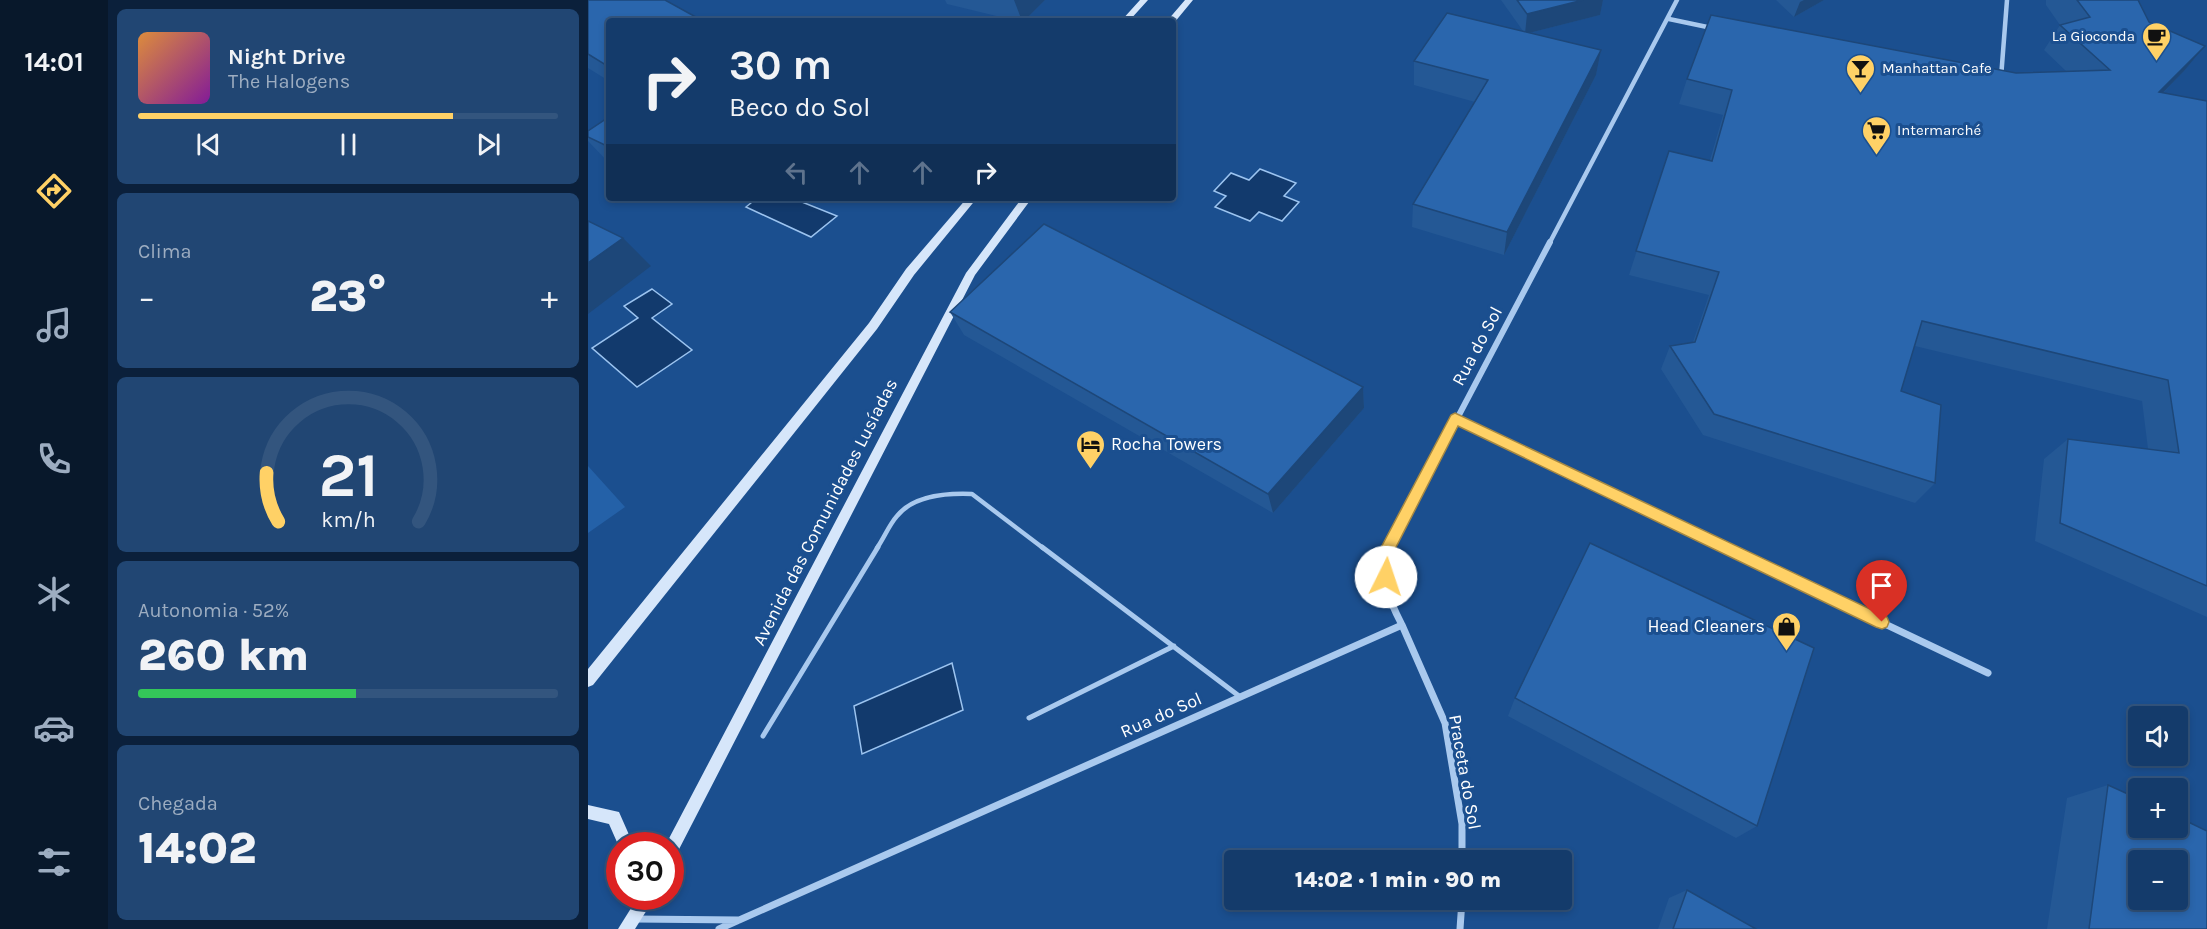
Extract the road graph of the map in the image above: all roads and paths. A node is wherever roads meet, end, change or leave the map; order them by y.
1 (1143, 0) edge
2 (1189, 0) edge
3 (1677, 0) edge
4 (2007, 0) edge
5 (1128, 18) edge
6 (1174, 18) edge
7 (1669, 19) junction
8 (1715, 29) edge
9 (1993, 82) edge
10 (969, 201) edge
11 (1025, 201) edge
12 (1455, 419) junction
13 (1402, 625) junction
14 (1174, 646) junction
15 (1988, 673) dead end
16 (588, 680) edge
17 (1239, 696) junction
18 (1029, 718) dead end
19 (763, 736) dead end
20 (588, 812) edge
21 (620, 832) edge
22 (680, 832) edge
23 (1462, 850) edge
24 (639, 910) edge
25 (1461, 910) edge
26 (743, 920) junction
27 (630, 924) edge
28 (719, 929) edge
29 (1460, 929) edge

1 - 5 main road
2 - 6 main road
3 - 7 street, Rua do Sol
4 - 9 street
7 - 8 street
7 - 12 street, Rua do Sol
10 - 16 main road
11 - 22 main road, Avenida das Comunidades Lusíadas
12 - 13 street, Rua do Sol
12 - 15 street
13 - 17 street, Rua do Sol
13 - 23 street, Praceta do Sol
14 - 17 lane
14 - 18 lane
14 - 19 lane
17 - 26 street, Rua do Sol
20 - 21 main road
24 - 27 main road
25 - 29 street
26 - 27 street
26 - 28 street, Rua do Sol

